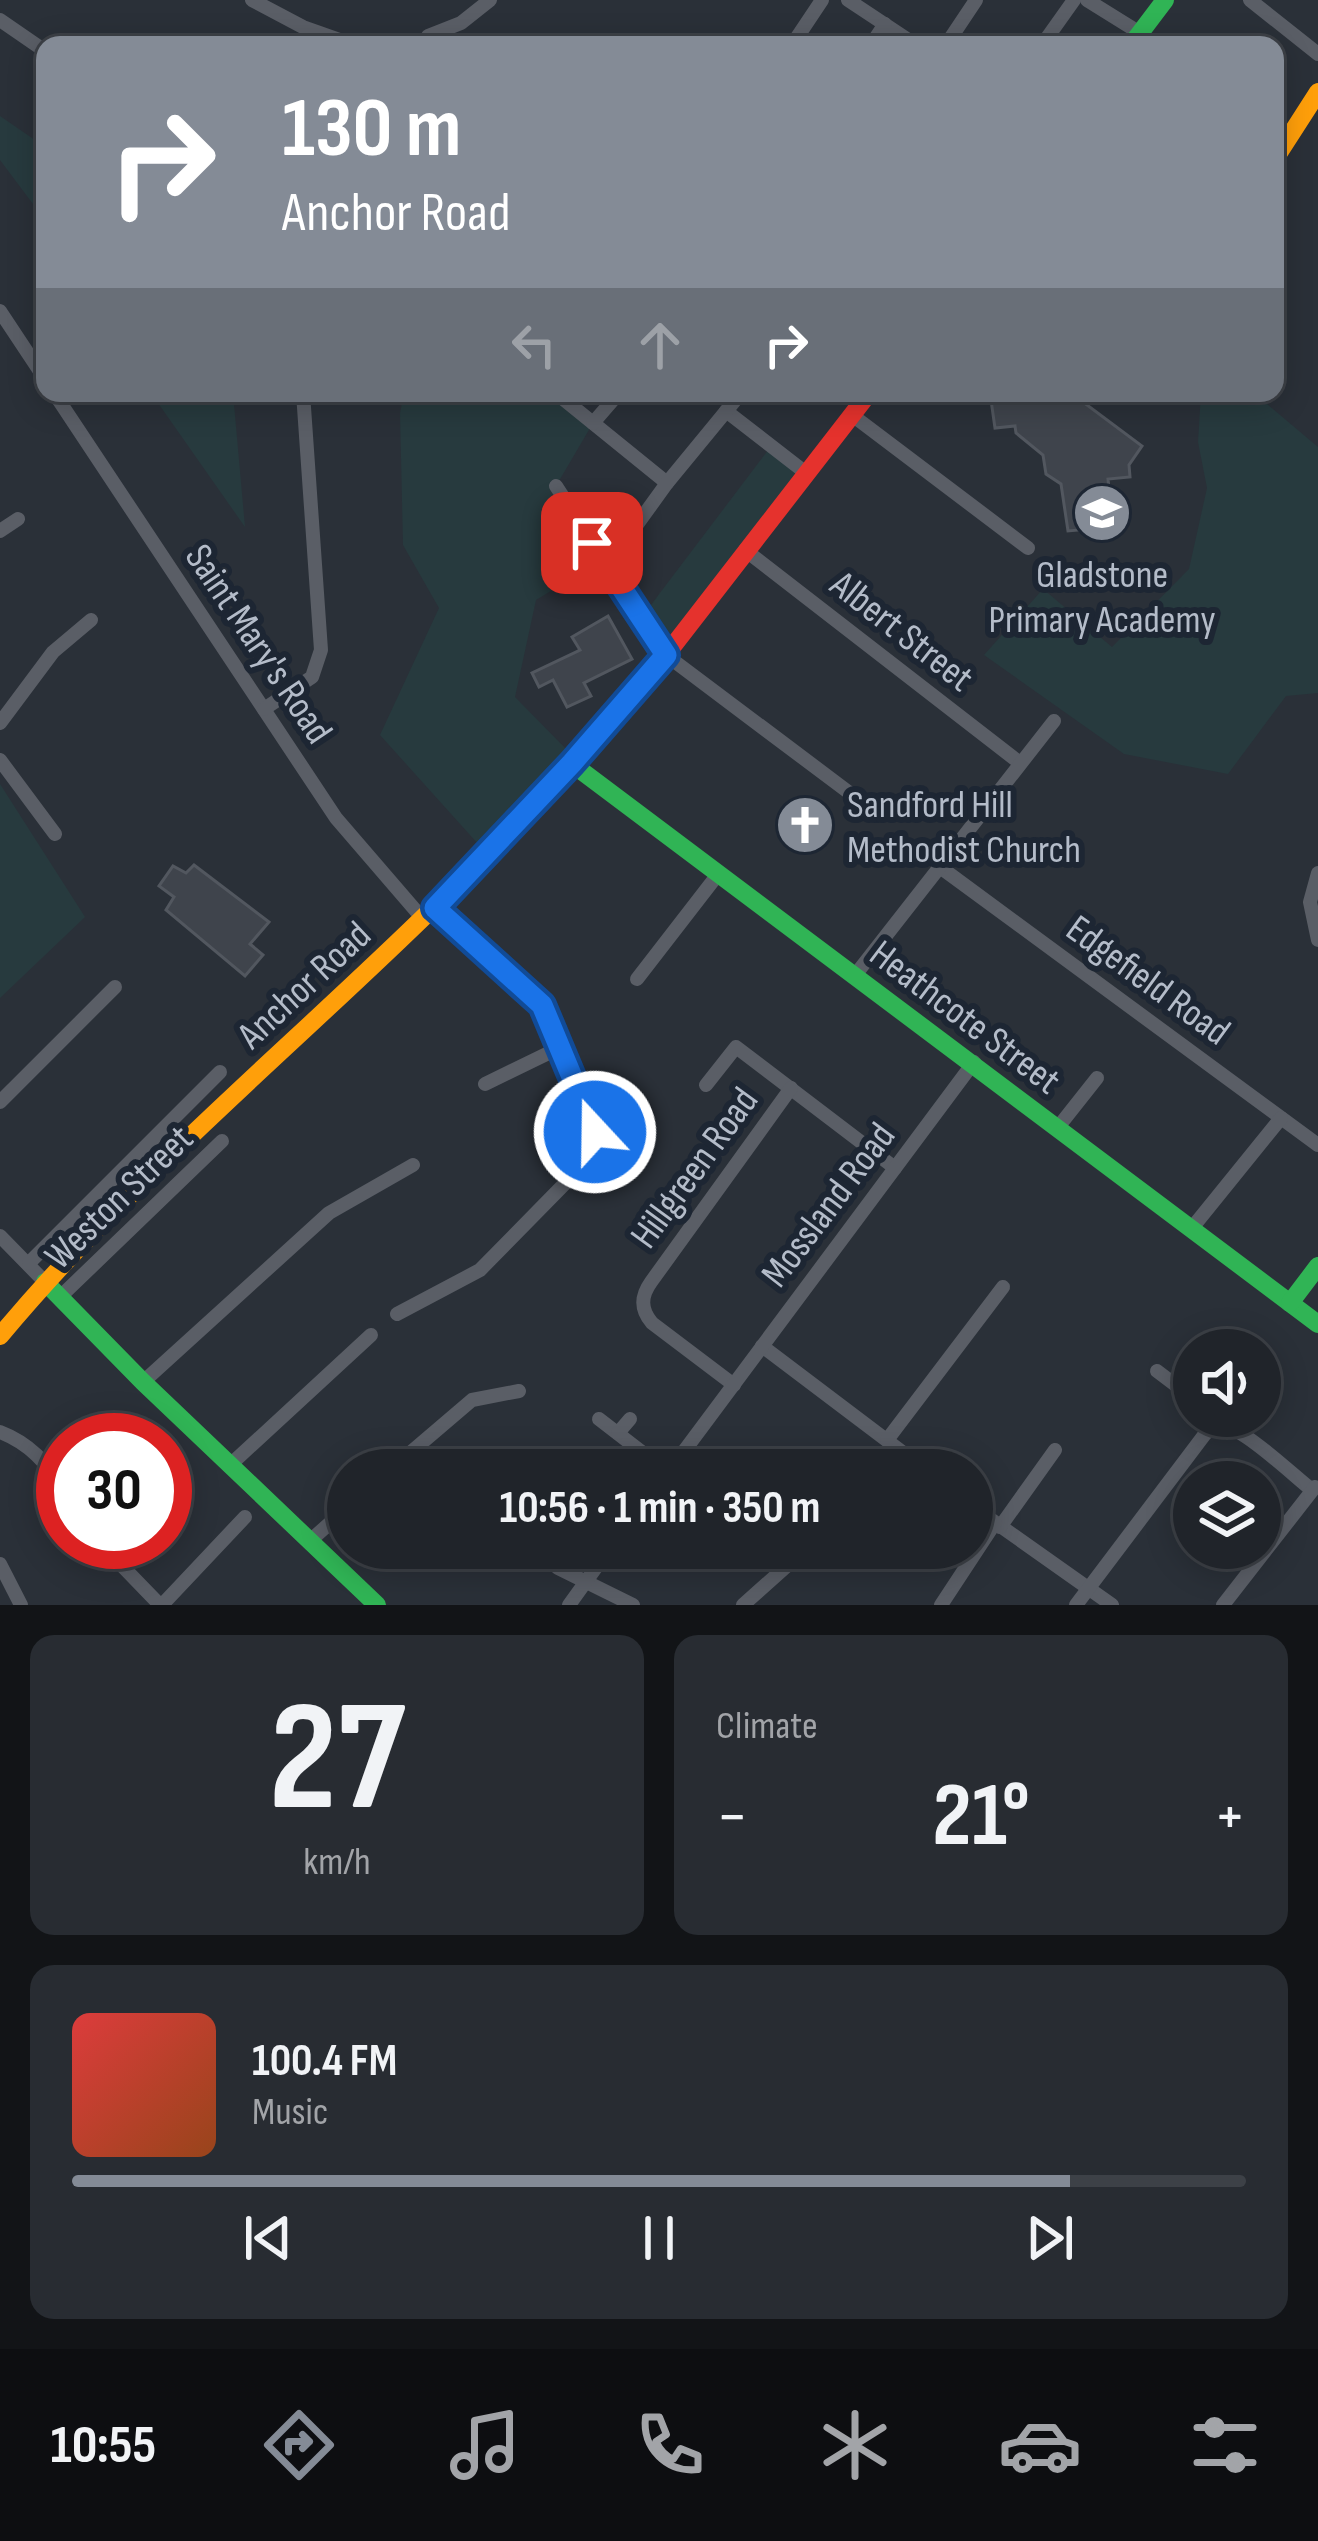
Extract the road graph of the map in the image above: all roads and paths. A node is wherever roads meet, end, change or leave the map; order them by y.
1 (252, 0) edge
2 (490, 0) edge
3 (822, 0) edge
4 (848, 0) edge
5 (976, 0) edge
6 (1074, 0) edge
7 (1087, 0) edge
8 (1165, 0) edge
9 (1250, 0) edge
10 (0, 20) edge
11 (885, 24) junction
12 (330, 36) edge
13 (455, 36) edge
14 (798, 36) edge
15 (877, 36) edge
16 (903, 36) edge
17 (952, 36) edge
18 (1048, 36) edge
19 (1131, 36) edge
20 (1137, 36) edge
21 (36, 45) edge
22 (1318, 53) edge
23 (1318, 92) edge
24 (1284, 145) edge
25 (0, 311) edge
26 (36, 365) edge
27 (60, 402) edge
28 (304, 402) edge
29 (567, 402) edge
30 (611, 402) edge
31 (734, 402) edge
32 (862, 402) edge
33 (726, 411) junction
34 (852, 415) junction
35 (593, 423) junction
36 (806, 473) junction
37 (667, 483) junction
38 (556, 486) dead end
39 (18, 519) dead end
40 (0, 531) edge
41 (1028, 548) dead end
42 (745, 550) junction
43 (615, 555) dead end
44 (91, 620) dead end
45 (666, 655) junction
46 (264, 709) junction
47 (1054, 721) dead end
48 (0, 723) edge
49 (0, 760) edge
50 (572, 763) junction
51 (1020, 763) junction
52 (851, 794) dead end
53 (46, 830) dead end
54 (940, 867) junction
55 (718, 873) junction
56 (1318, 873) edge
57 (429, 913) junction
58 (1318, 940) edge
59 (856, 974) junction
60 (638, 979) dead end
61 (115, 988) dead end
62 (93, 1009) junction
63 (106, 1022) dead end
64 (561, 1047) junction
65 (974, 1062) junction
66 (220, 1072) dead end
67 (1097, 1078) dead end
68 (485, 1084) dead end
69 (706, 1085) dead end
70 (791, 1088) junction
71 (0, 1102) edge
72 (1281, 1118) junction
73 (1059, 1126) junction
74 (223, 1141) dead end
75 (1318, 1145) edge
76 (413, 1165) dead end
77 (896, 1168) junction
78 (1192, 1228) junction
79 (0, 1236) edge
80 (29, 1263) junction
81 (1318, 1266) edge
82 (45, 1282) junction
83 (1003, 1287) dead end
84 (59, 1298) junction
85 (1290, 1303) junction
86 (397, 1314) dead end
87 (1318, 1324) edge
88 (371, 1335) dead end
89 (0, 1336) edge
90 (762, 1346) junction
91 (1157, 1371) dead end
92 (143, 1382) junction
93 (1173, 1383) edge
94 (734, 1384) junction
95 (518, 1391) dead end
96 (599, 1419) dead end
97 (630, 1419) dead end
98 (0, 1432) edge
99 (618, 1433) junction
100 (1202, 1437) edge
101 (1246, 1437) edge
102 (887, 1440) junction
103 (415, 1449) edge
104 (639, 1449) edge
105 (684, 1449) edge
106 (899, 1449) edge
107 (1054, 1450) dead end
108 (36, 1455) edge
109 (229, 1466) junction
110 (1315, 1487) edge
111 (244, 1517) dead end
112 (993, 1521) edge
113 (327, 1525) edge
114 (998, 1525) junction
115 (310, 1540) junction
116 (0, 1564) edge
117 (126, 1569) edge
118 (560, 1569) edge
119 (594, 1569) edge
120 (782, 1569) edge
121 (585, 1581) junction
122 (1089, 1588) junction
123 (21, 1605) edge
124 (161, 1605) edge
125 (376, 1605) edge
126 (569, 1605) edge
127 (633, 1605) edge
128 (742, 1605) edge
129 (941, 1605) edge
130 (1076, 1605) edge
131 (1112, 1605) edge
132 (1222, 1605) edge

1 - 12 street
2 - 13 street
3 - 14 street
4 - 11 street
5 - 17 street
6 - 18 street
7 - 19 street
8 - 20 street
9 - 22 street
10 - 21 street
11 - 15 street
11 - 16 street
23 - 24 street
25 - 26 street
27 - 46 street, Saint Mary's Road
28 - 46 street
29 - 35 street
30 - 35 street
31 - 33 street
32 - 34 street, Anchor Road
33 - 36 street
33 - 37 street
34 - 36 street, Anchor Road
34 - 41 street
35 - 37 street
36 - 42 street, Anchor Road
37 - 43 street
38 - 45 street
39 - 40 street
42 - 45 street, Anchor Road
42 - 51 street, Albert Street
44 - 48 street
45 - 50 street, Anchor Road
45 - 52 street
46 - 57 street, Saint Mary's Road
47 - 51 street
49 - 53 street
50 - 55 street, Heathcote Street
50 - 57 street, Anchor Road
51 - 54 street
54 - 59 street
54 - 72 street, Edgefield Road
55 - 59 street, Heathcote Street
55 - 60 street
56 - 58 street
57 - 64 street, Saint Mary's Road
57 - 82 street, Anchor Road
59 - 65 street, Heathcote Street
61 - 62 street
62 - 63 street
62 - 71 street
64 - 68 street
64 - 86 street, Saint Mary's Road
65 - 73 street, Heathcote Street
65 - 77 street, Mossland Road
66 - 80 street
67 - 73 street
69 - 70 street
70 - 77 street
70 - 94 street, Hillgreen Road
72 - 75 street, Edgefield Road
72 - 78 street
73 - 78 street, Heathcote Street
74 - 84 street, Weston Street
76 - 92 street
77 - 90 street, Mossland Road
78 - 85 street, Heathcote Street
79 - 80 street
80 - 82 street
81 - 85 street
82 - 84 street
82 - 89 street, Anchor Road
83 - 102 street
84 - 92 street
85 - 87 street, Heathcote Street
88 - 109 street
90 - 94 street, Mossland Road
90 - 102 street
91 - 93 street
92 - 109 street
94 - 105 street, Mossland Road
95 - 103 street
96 - 99 street
97 - 99 street
98 - 108 street
99 - 104 street
100 - 122 street
101 - 110 street
102 - 106 street
107 - 114 street
109 - 115 street
110 - 132 street
111 - 124 street
112 - 114 street
113 - 115 street
114 - 122 street
114 - 129 street
115 - 125 street
116 - 123 street
117 - 124 street
118 - 121 street
119 - 121 street
120 - 128 street
121 - 126 street
121 - 127 street
122 - 130 street
122 - 131 street

